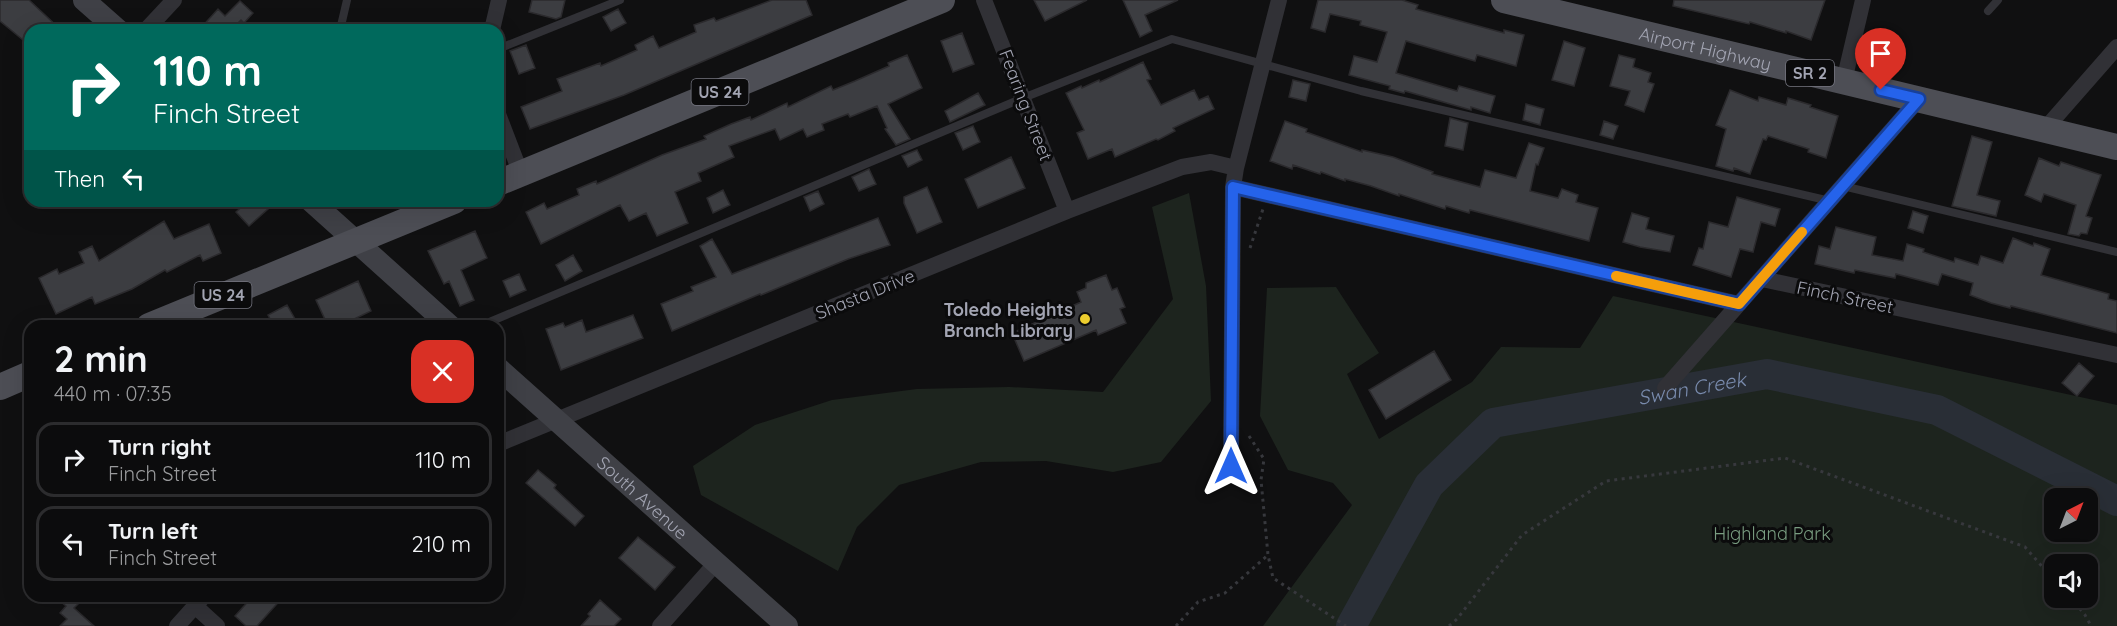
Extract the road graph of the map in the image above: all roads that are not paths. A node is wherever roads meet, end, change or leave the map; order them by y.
1 (84, 0) edge
2 (174, 0) edge
3 (347, 0) edge
4 (499, 0) edge
5 (620, 0) edge
6 (942, 0) edge
7 (984, 0) edge
8 (1279, 0) edge
9 (1504, 0) edge
10 (1863, 0) edge
11 (1998, 0) edge
12 (1988, 11) dead end
13 (111, 24) edge
14 (152, 24) edge
15 (341, 24) edge
16 (493, 24) edge
17 (504, 47) edge
18 (2117, 47) edge
19 (1263, 65) junction
20 (1844, 81) junction
21 (1023, 98) junction
22 (1919, 99) junction
23 (2045, 129) junction
24 (504, 146) edge
25 (2117, 147) edge
26 (1236, 168) junction
27 (510, 178) edge
28 (1843, 186) junction
29 (1233, 187) junction
30 (1830, 201) junction
31 (318, 207) edge
32 (439, 207) edge
33 (1067, 211) junction
34 (355, 241) junction
35 (2117, 252) edge
36 (1762, 279) junction
37 (1739, 304) junction
38 (164, 320) edge
39 (443, 320) edge
40 (494, 320) edge
41 (2117, 356) edge
42 (504, 373) edge
43 (24, 377) edge
44 (0, 387) edge
45 (1665, 388) dead end
46 (556, 420) junction
47 (504, 442) edge
48 (1231, 466) dead end
49 (716, 563) junction
50 (196, 602) edge
51 (199, 602) edge
52 (177, 626) edge
53 (217, 626) edge
54 (660, 626) edge
55 (787, 626) edge

1 - 13 street
2 - 14 street
3 - 15 lane
4 - 16 street
5 - 17 lane
6 - 27 main road, US 24
7 - 21 street, Fearing Street
8 - 19 street
9 - 20 main road, Airport Highway / SR 2
10 - 20 street
11 - 12 lane
18 - 23 street
19 - 21 lane
19 - 26 street
19 - 30 lane
20 - 22 main road, Airport Highway / SR 2
21 - 33 street, Fearing Street
21 - 40 lane
22 - 23 main road, Airport Highway / SR 2
22 - 28 street
23 - 25 main road, Airport Highway / SR 2
24 - 27 street
26 - 29 street
26 - 33 street, Shasta Drive
28 - 30 street
28 - 35 lane
29 - 37 street
29 - 48 street
30 - 36 street
31 - 34 street
32 - 34 main road, US 24
33 - 46 street, Shasta Drive
34 - 38 main road, US 24
34 - 39 street
36 - 37 street
36 - 41 street, Finch Street
37 - 45 street
42 - 46 street, South Avenue
43 - 44 main road
46 - 47 street, Shasta Drive
46 - 49 street, South Avenue
49 - 54 street
49 - 55 street, South Avenue
50 - 52 street
51 - 53 street

